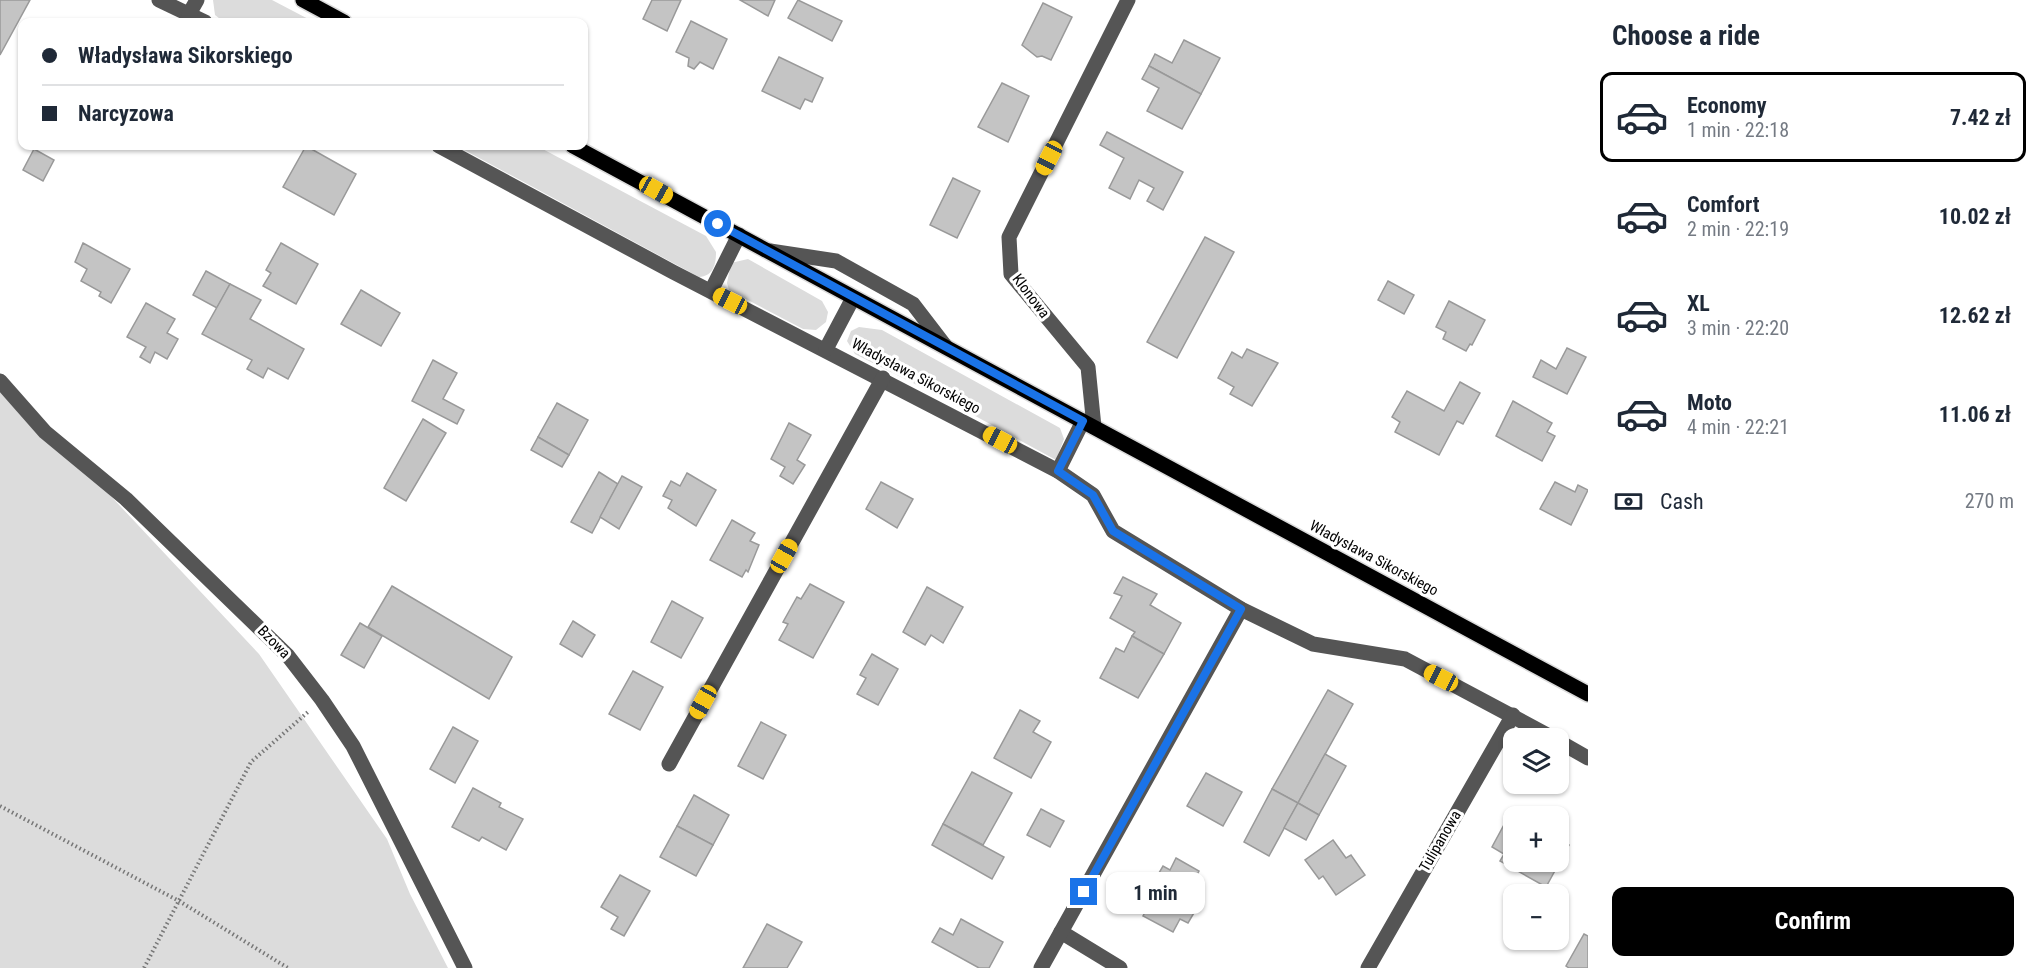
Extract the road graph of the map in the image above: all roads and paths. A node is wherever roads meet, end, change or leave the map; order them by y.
1 (159, 0) edge
2 (196, 0) edge
3 (303, 0) edge
4 (1128, 0) edge
5 (189, 14) junction
6 (197, 18) edge
7 (337, 18) edge
8 (447, 150) edge
9 (580, 150) edge
10 (738, 235) junction
11 (768, 251) junction
12 (711, 291) junction
13 (854, 298) junction
14 (946, 347) junction
15 (826, 349) junction
16 (883, 378) junction
17 (0, 381) edge
18 (1088, 424) junction
19 (1058, 471) junction
20 (1241, 609) junction
21 (1588, 694) edge
22 (322, 700) junction
23 (1513, 715) junction
24 (1536, 728) edge
25 (1569, 747) edge
26 (1588, 758) edge
27 (669, 764) dead end
28 (0, 806) edge
29 (178, 901) junction
30 (1061, 932) junction
31 (144, 968) edge
32 (288, 968) edge
33 (465, 968) edge
34 (1041, 968) edge
35 (1120, 968) edge
36 (1368, 968) edge

1 - 5 street
2 - 5 street
3 - 7 main road
4 - 18 street, Klonowa
5 - 6 street
8 - 12 street, Władysława Sikorskiego
9 - 10 main road, Władysława Sikorskiego
10 - 11 main road, Władysława Sikorskiego
10 - 12 street
11 - 13 main road, Władysława Sikorskiego
11 - 14 street
12 - 15 street, Władysława Sikorskiego
13 - 14 main road, Władysława Sikorskiego
13 - 15 street
14 - 18 main road, Władysława Sikorskiego
15 - 16 street, Władysława Sikorskiego
16 - 19 street, Władysława Sikorskiego
16 - 27 street
17 - 22 street, Bzowa
18 - 19 street
18 - 21 main road, Władysława Sikorskiego
19 - 20 street, Władysława Sikorskiego
20 - 23 street, Władysława Sikorskiego
20 - 30 street
22 - 29 path
22 - 33 street, Bzowa
23 - 24 street, Władysława Sikorskiego
23 - 36 street, Tulipanowa
25 - 26 street
28 - 29 path
29 - 31 path
29 - 32 path
30 - 34 street
30 - 35 street

